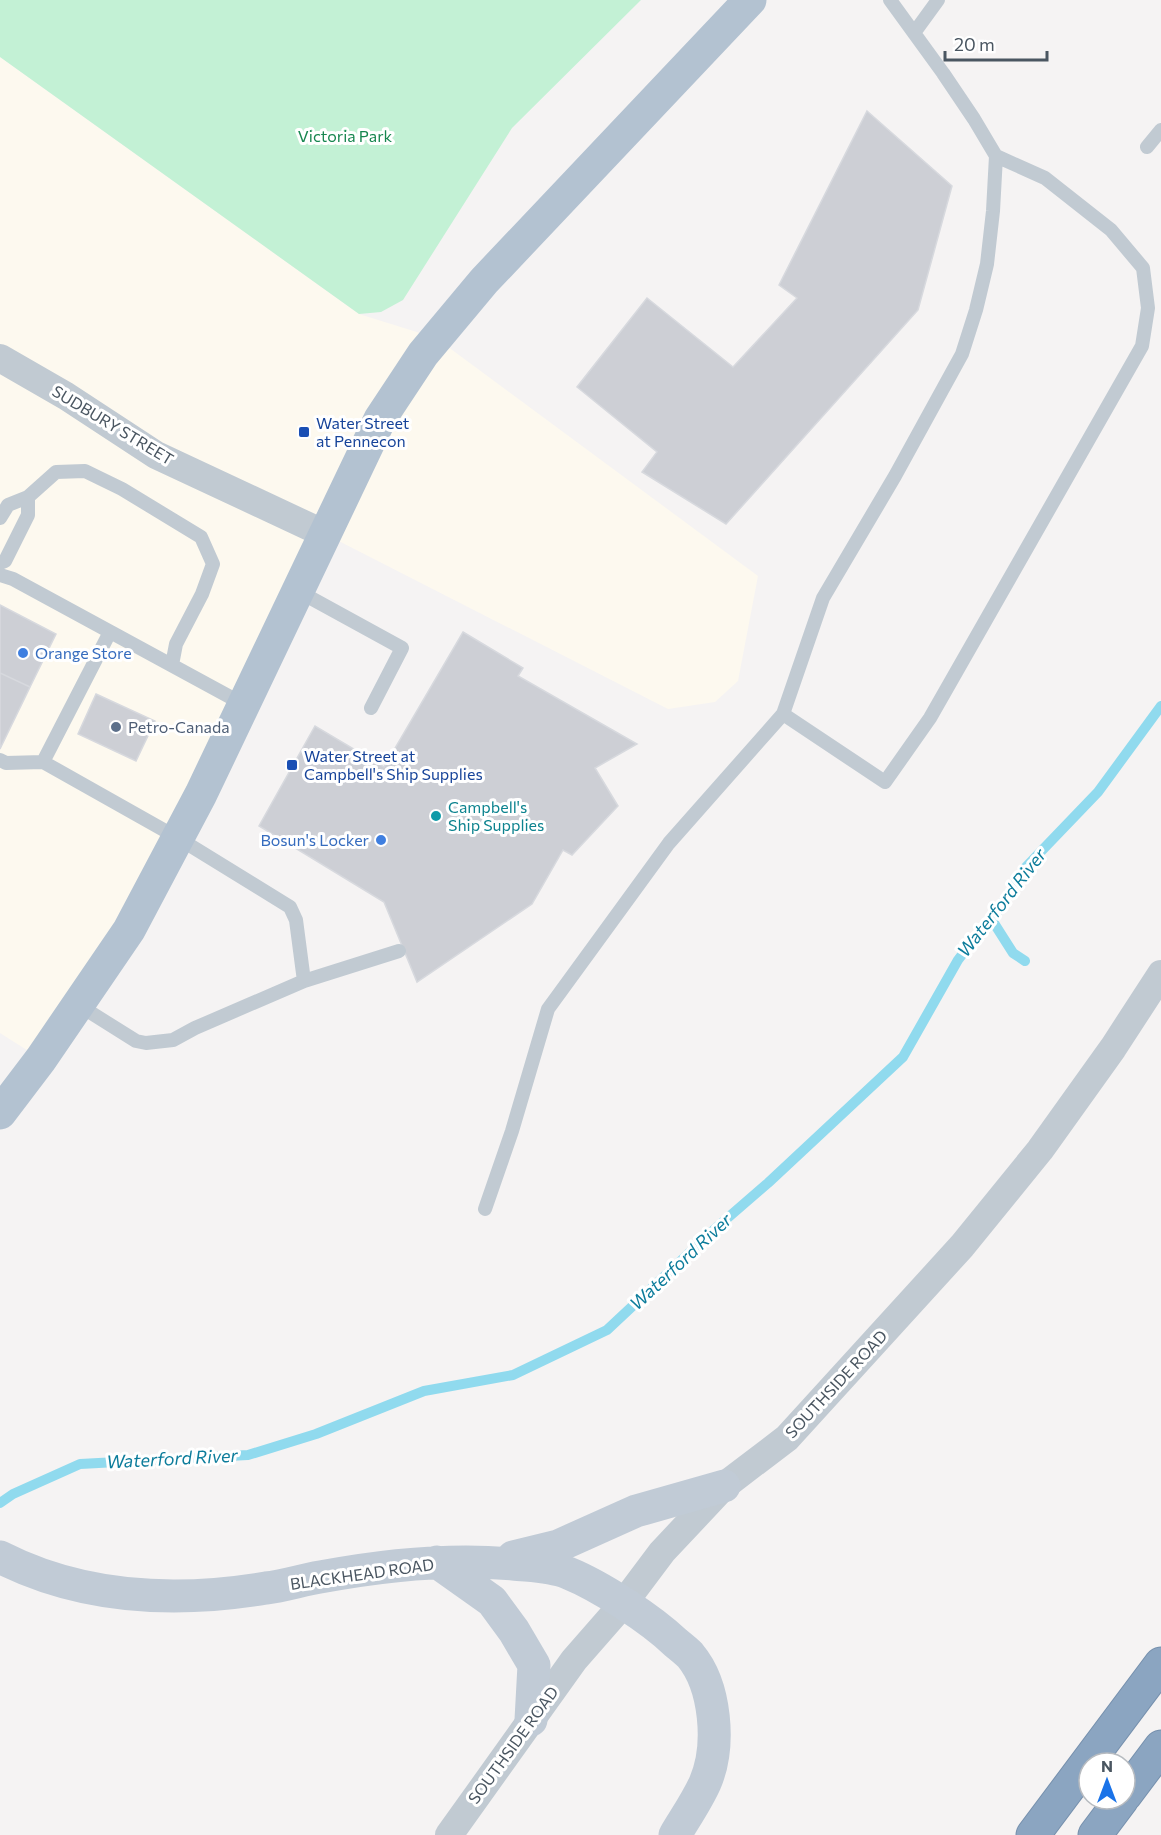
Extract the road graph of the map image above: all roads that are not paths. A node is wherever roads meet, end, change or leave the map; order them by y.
1 (750, 0) edge
2 (890, 0) edge
3 (938, 0) edge
4 (914, 33) junction
5 (1161, 130) edge
6 (1147, 147) dead end
7 (996, 156) junction
8 (0, 358) edge
9 (28, 497) junction
10 (0, 518) edge
11 (325, 534) junction
12 (0, 563) edge
13 (7, 577) edge
14 (298, 591) junction
15 (110, 632) junction
16 (172, 665) junction
17 (243, 704) junction
18 (371, 708) dead end
19 (783, 714) junction
20 (0, 760) edge
21 (43, 762) junction
22 (178, 838) junction
23 (399, 951) dead end
24 (1161, 974) edge
25 (304, 981) junction
26 (77, 1004) junction
27 (0, 1113) edge
28 (485, 1209) dead end
29 (724, 1486) junction
30 (0, 1557) edge
31 (437, 1562) junction
32 (492, 1562) junction
33 (623, 1604) junction
34 (1161, 1665) edge
35 (531, 1720) junction
36 (1161, 1747) edge
37 (1137, 1779) edge
38 (1113, 1811) edge
39 (449, 1835) edge
40 (675, 1835) edge
41 (1033, 1835) edge
42 (1095, 1835) edge

1 - 11 main road
2 - 4 lane
3 - 4 lane
4 - 7 lane
5 - 6 lane
7 - 19 lane
7 - 19 lane
8 - 11 street, SUDBURY STREET
9 - 10 lane
9 - 12 lane
9 - 16 lane
11 - 14 main road
13 - 15 lane
14 - 17 main road
14 - 18 lane
15 - 16 lane
15 - 21 lane
16 - 17 lane
17 - 22 main road
19 - 28 lane
20 - 21 lane
21 - 22 lane
22 - 25 lane
22 - 26 main road
23 - 25 lane
24 - 29 street, SOUTHSIDE ROAD
25 - 26 lane
26 - 27 main road
29 - 32 main road
29 - 33 street, SOUTHSIDE ROAD
30 - 31 main road, BLACKHEAD ROAD
31 - 32 main road, BLACKHEAD ROAD
31 - 35 main road
32 - 33 main road, BLACKHEAD ROAD
33 - 35 street, SOUTHSIDE ROAD
33 - 40 main road, BLACKHEAD ROAD
34 - 41 highway
35 - 39 street, SOUTHSIDE ROAD
36 - 37 highway
38 - 42 highway

